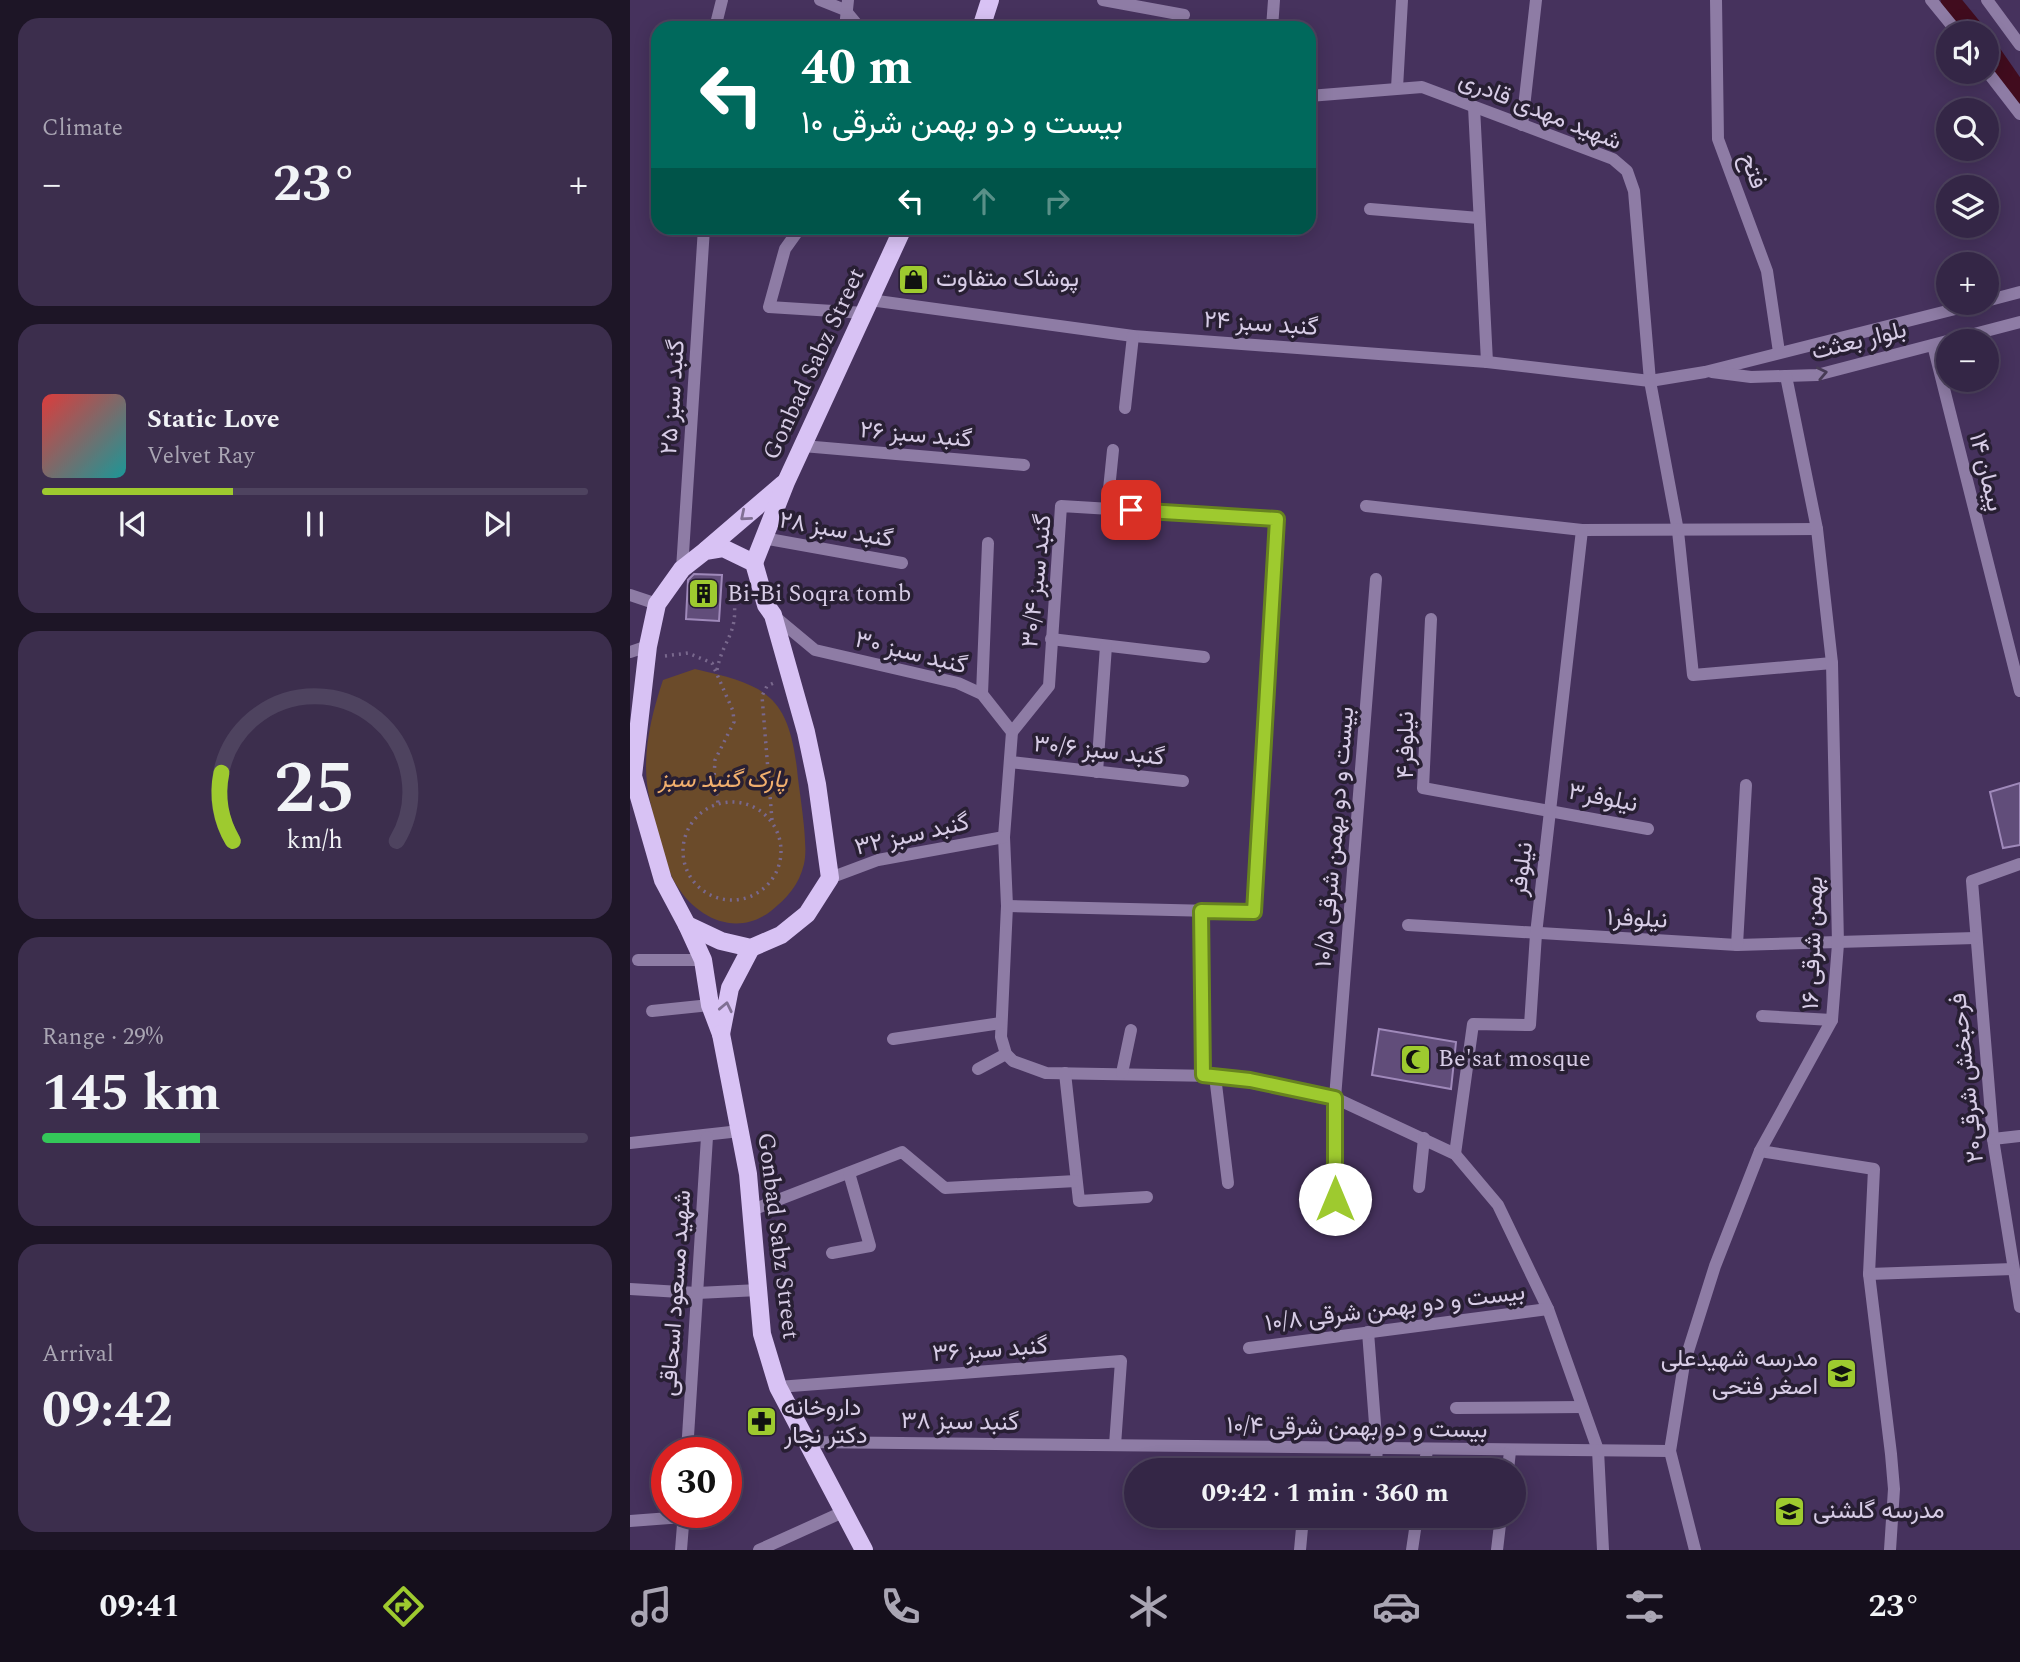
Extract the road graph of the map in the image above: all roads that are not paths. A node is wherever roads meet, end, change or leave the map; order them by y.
1 (722, 0) edge
2 (820, 0) edge
3 (990, 0) edge
4 (1103, 0) edge
5 (1274, 0) edge
6 (1402, 0) edge
7 (1536, 0) edge
8 (1716, 0) edge
9 (1930, 0) edge
10 (1987, 0) edge
11 (846, 5) edge
12 (1184, 15) dead end
13 (717, 21) edge
14 (856, 21) edge
15 (983, 21) edge
16 (1272, 21) edge
17 (1948, 21) edge
18 (2020, 45) edge
19 (1997, 84) edge
20 (1397, 88) junction
21 (1316, 95) edge
22 (1474, 107) junction
23 (2020, 114) edge
24 (1522, 125) junction
25 (1370, 209) dead end
26 (1479, 218) junction
27 (704, 235) edge
28 (795, 235) edge
29 (900, 235) edge
30 (2020, 292) edge
31 (1999, 298) edge
32 (867, 306) junction
33 (1936, 314) edge
34 (2020, 322) edge
35 (1133, 336) junction
36 (1933, 345) junction
37 (1779, 352) junction
38 (1487, 362) junction
39 (1705, 372) junction
40 (1786, 376) junction
41 (1650, 381) junction
42 (1125, 408) dead end
43 (803, 446) junction
44 (1113, 450) dead end
45 (1024, 465) dead end
46 (786, 482) junction
47 (1366, 506) dead end
48 (1107, 509) junction
49 (1817, 529) junction
50 (1582, 530) junction
51 (1678, 531) junction
52 (763, 538) junction
53 (988, 543) dead end
54 (705, 551) junction
55 (754, 563) junction
56 (902, 563) dead end
57 (682, 569) junction
58 (1376, 579) dead end
59 (630, 595) edge
60 (657, 604) junction
61 (772, 615) junction
62 (1431, 619) dead end
63 (1051, 639) junction
64 (1106, 646) junction
65 (630, 652) edge
66 (648, 653) junction
67 (1204, 657) dead end
68 (1832, 663) junction
69 (2020, 691) edge
70 (982, 695) junction
71 (1012, 732) junction
72 (1010, 762) junction
73 (1097, 772) junction
74 (631, 776) edge
75 (1184, 781) dead end
76 (1746, 785) dead end
77 (1550, 809) junction
78 (1648, 829) dead end
79 (1004, 837) junction
80 (2020, 864) edge
81 (830, 878) junction
82 (1007, 905) junction
83 (1201, 911) junction
84 (687, 925) junction
85 (1408, 925) dead end
86 (1536, 934) junction
87 (1975, 938) junction
88 (1838, 944) junction
89 (1737, 945) junction
90 (751, 948) junction
91 (638, 960) dead end
92 (703, 960) junction
93 (710, 1005) junction
94 (652, 1011) dead end
95 (1762, 1016) dead end
96 (1832, 1020) junction
97 (1001, 1023) junction
98 (1131, 1030) dead end
99 (721, 1034) junction
100 (893, 1039) dead end
101 (1006, 1054) junction
102 (978, 1069) dead end
103 (1065, 1073) junction
104 (1122, 1073) junction
105 (1209, 1075) junction
106 (1335, 1098) junction
107 (740, 1131) junction
108 (2020, 1136) edge
109 (707, 1137) junction
110 (1424, 1139) junction
111 (1993, 1139) junction
112 (630, 1143) edge
113 (1760, 1151) junction
114 (1455, 1154) junction
115 (849, 1173) junction
116 (1076, 1181) junction
117 (1228, 1183) dead end
118 (1419, 1187) dead end
119 (1147, 1197) dead end
120 (1335, 1199) dead end
121 (752, 1210) junction
122 (832, 1253) dead end
123 (2013, 1269) junction
124 (1869, 1274) junction
125 (630, 1289) edge
126 (759, 1290) junction
127 (697, 1293) junction
128 (2020, 1307) edge
129 (1548, 1310) junction
130 (1368, 1332) junction
131 (1249, 1348) dead end
132 (778, 1387) junction
133 (1582, 1407) junction
134 (1456, 1408) dead end
135 (688, 1437) edge
136 (806, 1441) junction
137 (1115, 1445) junction
138 (1377, 1450) junction
139 (1427, 1450) junction
140 (1598, 1450) junction
141 (1510, 1451) junction
142 (1670, 1451) junction
143 (1377, 1458) edge
144 (1426, 1458) edge
145 (1509, 1458) edge
146 (843, 1512) junction
147 (651, 1519) edge
148 (630, 1521) edge
149 (682, 1528) edge
150 (1305, 1528) edge
151 (1415, 1528) edge
152 (1500, 1528) edge
153 (681, 1550) edge
154 (759, 1550) edge
155 (864, 1550) edge
156 (1300, 1550) edge
157 (1412, 1550) edge
158 (1497, 1550) edge
159 (1603, 1550) edge
160 (1695, 1550) edge
161 (1890, 1550) edge

1 - 13 street
2 - 11 street
3 - 15 main road
4 - 12 street
5 - 16 street
6 - 20 street
7 - 24 street
8 - 37 street, فتح
9 - 17 street
10 - 18 street
11 - 14 street
19 - 23 street
20 - 21 street, شهید مهدی قادری
20 - 22 street, شهید مهدی قادری
22 - 24 street, شهید مهدی قادری
22 - 26 street
24 - 41 street, شهید مهدی قادری
25 - 26 street
26 - 38 street
27 - 57 street, گنبد سبز ۲۵
28 - 32 street, گنبد سبز ۲۴
29 - 32 main road, Gonbad Sabz Street
30 - 31 street
32 - 35 street, گنبد سبز ۲۴
32 - 43 main road, Gonbad Sabz Street
33 - 37 street, بلوار بعثت
34 - 36 street, بلوار بعثت
35 - 38 street, گنبد سبز ۲۴
35 - 42 street
40 -> 36 street, بلوار بعثت
36 - 69 street, پیمان ۱۴
37 - 39 street, بلوار بعثت
38 - 41 street, گنبد سبز ۲۴
39 - 40 street, بلوار بعثت
39 - 41 street, بلوار بعثت
40 - 49 street, بهمن شرقی ۱۶
41 - 51 street, شهید مهدی قادری
43 - 45 street, گنبد سبز ۲۶
43 - 46 main road, Gonbad Sabz Street
44 - 48 street
46 - 52 main road, Gonbad Sabz Street
46 -> 54 main road, Gonbad Sabz Street
47 - 50 street
48 - 63 street, گنبد سبز ۳۰/۴
48 - 83 street, گنبد سبز ۳۰/۴
49 - 51 street
49 - 68 street, بهمن شرقی ۱۶
50 - 51 street
50 - 77 street, نیلوفر
51 - 68 street, شهید مهدی قادری
52 - 55 main road, Gonbad Sabz Street
52 - 56 street, گنبد سبز ۲۸
53 - 70 street
54 - 55 main road
54 - 57 main road, Gonbad Sabz Street
55 - 61 main road
57 - 60 main road, Gonbad Sabz Street
58 - 106 street, بیست و دو بهمن شرقی ۱۰/۵
59 - 60 street
60 - 66 main road
61 - 70 street, گنبد سبز ۳۰
61 - 81 main road
62 - 77 street, نیلوفر۴
63 - 64 street
63 - 71 street, گنبد سبز ۳۰/۴
64 - 67 street
64 - 73 street
65 - 66 street
66 - 74 main road
68 - 88 street, بهمن شرقی ۱۶
70 - 71 street, گنبد سبز ۳۰
71 - 72 street
72 - 73 street, گنبد سبز ۳۰/۶
72 - 79 street
73 - 75 street, گنبد سبز ۳۰/۶
74 - 84 main road, Gonbad Sabz Street
76 - 89 street
77 - 78 street, نیلوفر۳
77 - 86 street, نیلوفر
79 - 81 street, گنبد سبز ۳۲
79 - 82 street
80 - 87 street, فرحبخش شرقی۲۰
81 - 90 main road
82 - 83 street
82 - 97 street
83 - 105 street
84 - 90 main road
84 - 92 main road, Gonbad Sabz Street
85 - 86 street, نیلوفر۱
86 - 89 street, نیلوفر۱
86 - 114 street, نیلوفر
87 - 88 street, نیلوفر۱
87 - 111 street, فرحبخش شرقی۲۰
88 - 89 street, نیلوفر۱
88 - 96 street, بهمن شرقی ۱۶
99 -> 90 main road, Gonbad Sabz Street
91 - 92 street
92 - 93 main road, Gonbad Sabz Street
93 - 94 street
93 - 99 main road, Gonbad Sabz Street
95 - 96 street
96 - 113 street, بهمن شرقی ۱۶
97 - 100 street
97 - 101 street
98 - 104 street
99 - 107 main road, Gonbad Sabz Street
101 - 102 street
101 - 103 street
103 - 104 street
103 - 116 street
104 - 105 street
105 - 106 street
105 - 117 street
106 - 110 street
106 - 120 street, بیست و دو بهمن شرقی ۱۰/۵
107 - 109 street
107 - 121 main road, Gonbad Sabz Street
108 - 111 street
109 - 112 street
109 - 127 street, شهید مسعود اسحاقی
110 - 114 street
110 - 118 street
111 - 123 street, فرحبخش شرقی۲۰
113 - 124 street
113 - 142 street, بهمن شرقی ۱۶
114 - 129 street
115 - 116 street
115 - 121 street
115 - 122 street
116 - 119 street
121 - 126 main road, Gonbad Sabz Street
123 - 124 street
123 - 128 street, فرحبخش شرقی۲۰
124 - 161 street
125 - 127 street
126 - 127 street
126 - 132 main road, Gonbad Sabz Street
127 - 135 street, شهید مسعود اسحاقی
129 - 130 street, بیست و دو بهمن شرقی ۱۰/۸
129 - 133 street
130 - 131 street, بیست و دو بهمن شرقی ۱۰/۸
130 - 138 street
132 - 136 main road, Gonbad Sabz Street
132 - 137 street, گنبد سبز ۳۶
133 - 134 street
133 - 140 street
136 - 137 street, گنبد سبز ۳۸
136 - 146 main road, Gonbad Sabz Street
137 - 138 street, بیست و دو بهمن شرقی ۱۰/۴
138 - 139 street, بیست و دو بهمن شرقی ۱۰/۴
138 - 143 street
139 - 141 street, بیست و دو بهمن شرقی ۱۰/۴
139 - 144 street
140 - 141 street, بیست و دو بهمن شرقی ۱۰/۴
140 - 142 street
140 - 159 street
141 - 145 street
142 - 160 street
146 - 154 street
146 - 155 main road, Gonbad Sabz Street
147 - 148 street
149 - 153 street
150 - 156 street
151 - 157 street
152 - 158 street

